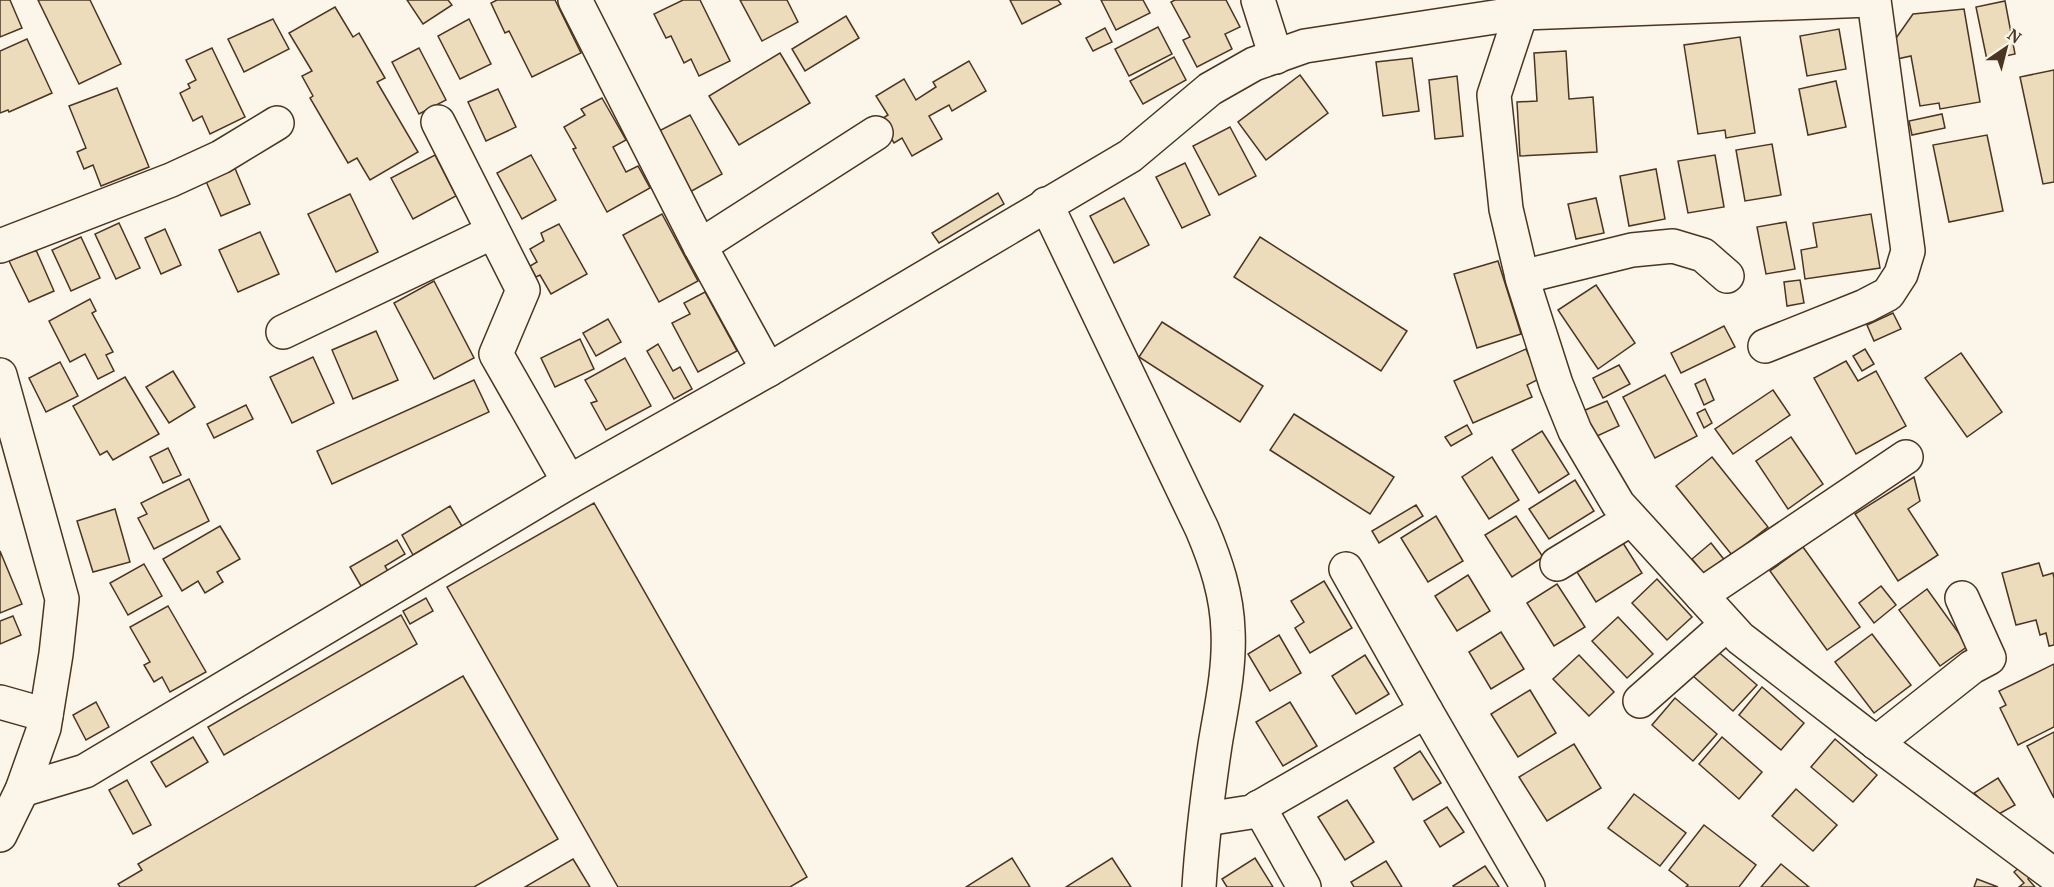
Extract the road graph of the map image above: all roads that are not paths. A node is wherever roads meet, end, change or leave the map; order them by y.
1 (575, 0) edge
2 (1258, 0) edge
3 (1872, 0) edge
4 (1521, 13) junction
5 (1276, 57) junction
6 (438, 122) dead end
7 (277, 123) dead end
8 (876, 133) dead end
9 (1046, 204) junction
10 (493, 232) junction
11 (0, 246) edge
12 (700, 246) junction
13 (1727, 276) dead end
14 (1522, 277) junction
15 (283, 332) dead end
16 (1765, 346) dead end
17 (768, 370) junction
18 (0, 375) edge
19 (1906, 457) dead end
20 (569, 482) junction
21 (1631, 519) junction
22 (1557, 564) dead end
23 (1346, 569) dead end
24 (1701, 595) junction
25 (1962, 598) dead end
26 (1726, 625) junction
27 (1640, 701) dead end
28 (0, 702) edge
29 (1426, 711) junction
30 (46, 715) junction
31 (1876, 743) junction
32 (22, 790) junction
33 (1259, 807) junction
34 (1206, 819) junction
35 (0, 835) edge
36 (2054, 875) edge
37 (1199, 887) edge
38 (1305, 887) edge
39 (1528, 887) edge

1 - 12 street
2 - 5 street
3 - 4 street
3 - 16 street
4 - 5 street
4 - 14 street
5 - 9 street
6 - 10 street
7 - 11 street
8 - 12 street
9 - 17 street
9 - 34 street
10 - 15 street
10 - 20 street
12 - 17 street
13 - 14 street
14 - 21 street
17 - 20 street
18 - 30 street
19 - 24 street
20 - 32 street
21 - 22 street
21 - 24 street
23 - 29 street
24 - 26 street
25 - 31 street
26 - 27 street
26 - 31 street
28 - 30 street
29 - 33 street
29 - 39 street
30 - 32 street
31 - 36 street
32 - 35 street
33 - 34 street
33 - 38 street
34 - 37 street

